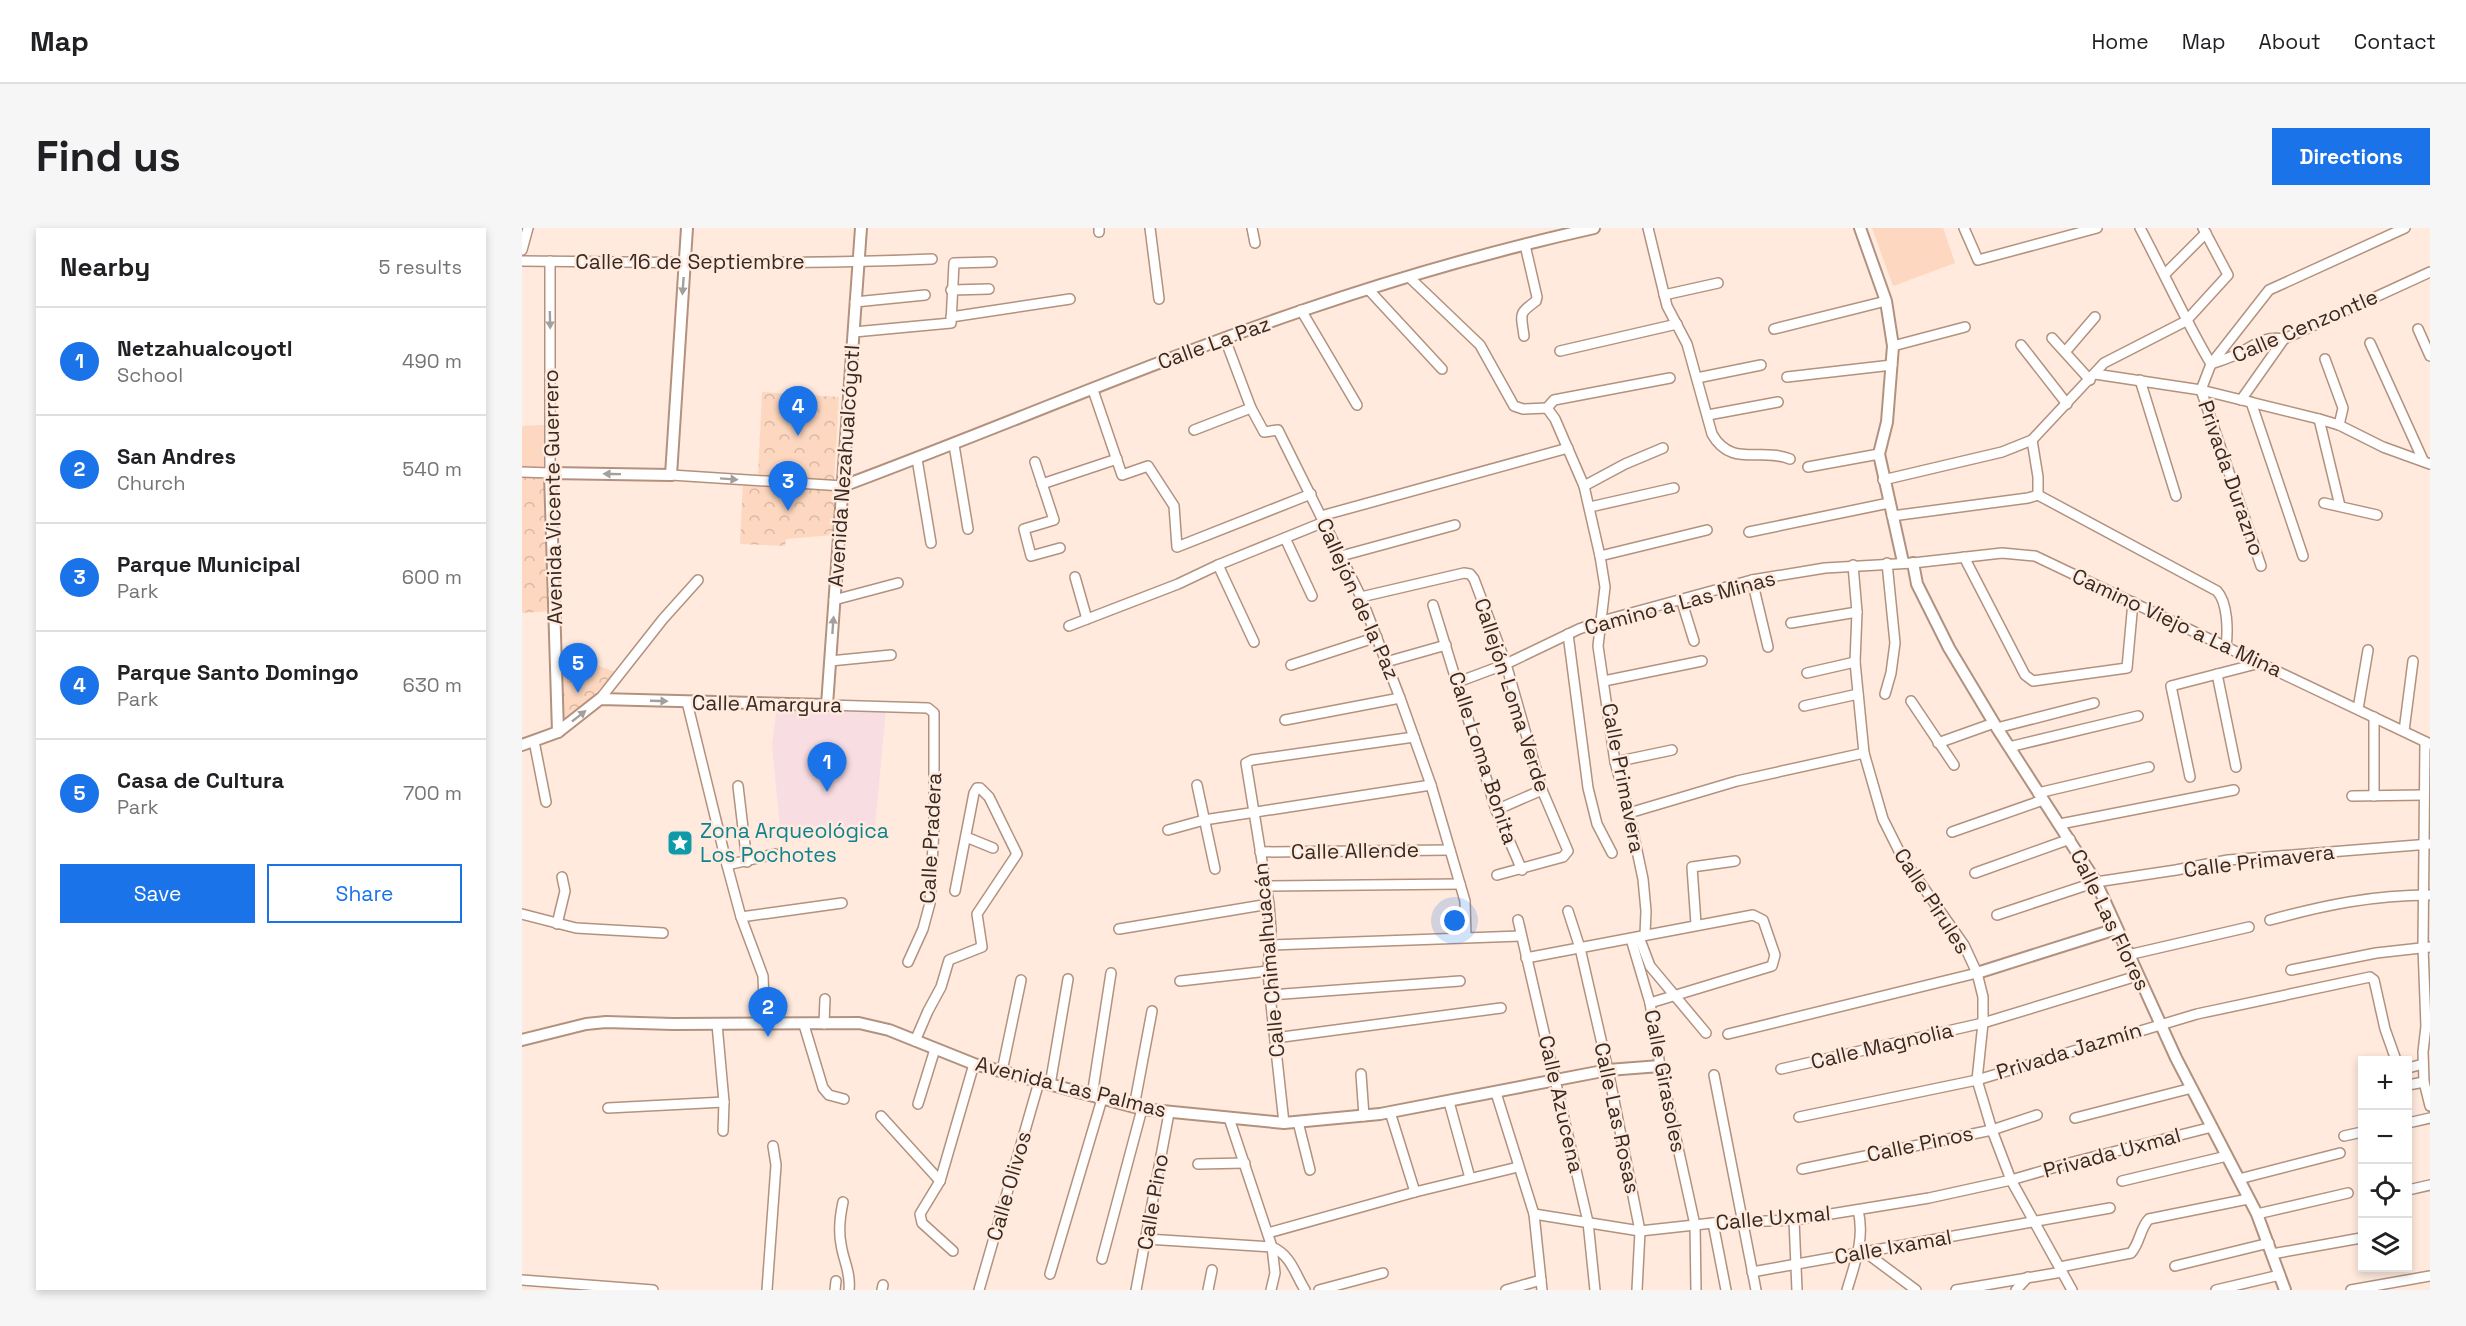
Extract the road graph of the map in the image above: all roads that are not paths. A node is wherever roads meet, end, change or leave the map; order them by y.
1 (528, 228) edge
2 (687, 228) edge
3 (861, 228) edge
4 (1150, 228) edge
5 (1252, 228) edge
6 (1594, 228) edge
7 (1648, 228) edge
8 (1860, 228) edge
9 (1964, 228) edge
10 (2097, 228) edge
11 (2140, 228) edge
12 (2405, 228) edge
13 (2205, 231) edge
14 (1557, 232) edge
15 (1255, 243) dead end
16 (1525, 245) junction
17 (522, 250) edge
18 (932, 259) dead end
19 (522, 261) edge
20 (550, 261) junction
21 (858, 262) junction
22 (992, 262) dead end
23 (685, 264) junction
24 (2430, 272) edge
25 (2165, 274) junction
26 (1409, 277) junction
27 (1718, 283) dead end
28 (989, 289) dead end
29 (1368, 289) junction
30 (951, 290) junction
31 (925, 295) dead end
32 (1664, 295) junction
33 (1070, 299) dead end
34 (1159, 299) dead end
35 (1886, 301) junction
36 (855, 302) junction
37 (1301, 310) junction
38 (951, 317) junction
39 (2095, 317) dead end
40 (2186, 321) junction
41 (1677, 324) junction
42 (1965, 327) dead end
43 (1774, 329) dead end
44 (2418, 329) dead end
45 (854, 332) junction
46 (1524, 336) dead end
47 (2052, 338) dead end
48 (1225, 339) junction
49 (2284, 339) junction
50 (2370, 343) dead end
51 (2021, 345) dead end
52 (1893, 346) junction
53 (1560, 351) dead end
54 (2065, 352) junction
55 (2430, 356) edge
56 (2325, 359) dead end
57 (2211, 364) junction
58 (1761, 365) dead end
59 (1892, 365) junction
60 (1442, 369) dead end
61 (1786, 377) dead end
62 (2092, 377) junction
63 (1670, 378) dead end
64 (1696, 378) junction
65 (2140, 380) junction
66 (1093, 390) junction
67 (2201, 390) junction
68 (2241, 400) junction
69 (1778, 402) dead end
70 (2252, 402) junction
71 (2067, 404) junction
72 (1357, 405) dead end
73 (1251, 408) junction
74 (1547, 408) junction
75 (1708, 415) junction
76 (2319, 419) junction
77 (2339, 425) junction
78 (1194, 430) dead end
79 (2032, 440) junction
80 (954, 445) junction
81 (1568, 448) junction
82 (1664, 448) dead end
83 (1879, 454) junction
84 (917, 459) junction
85 (1117, 459) junction
86 (1790, 459) dead end
87 (1035, 462) dead end
88 (2426, 462) edge
89 (1808, 466) dead end
90 (522, 472) edge
91 (550, 473) junction
92 (670, 475) junction
93 (1883, 480) junction
94 (1042, 484) junction
95 (843, 486) junction
96 (1584, 486) junction
97 (1674, 488) dead end
98 (1311, 494) junction
99 (2038, 495) junction
100 (2176, 496) dead end
101 (1889, 503) junction
102 (2324, 503) dead end
103 (2340, 506) junction
104 (1590, 507) junction
105 (2377, 515) dead end
106 (1892, 516) junction
107 (1323, 519) junction
108 (1455, 525) dead end
109 (968, 529) dead end
110 (1707, 530) dead end
111 (1749, 532) dead end
112 (1285, 538) junction
113 (931, 543) dead end
114 (1060, 548) dead end
115 (1341, 556) junction
116 (1600, 556) junction
117 (2303, 556) dead end
118 (1965, 557) junction
119 (1887, 563) junction
120 (1908, 563) junction
121 (1218, 565) junction
122 (1853, 566) junction
123 (2261, 566) dead end
124 (1075, 577) dead end
125 (698, 580) dead end
126 (1752, 580) junction
127 (898, 583) dead end
128 (1312, 596) dead end
129 (1361, 597) junction
130 (1680, 599) junction
131 (834, 600) junction
132 (2133, 602) junction
133 (1433, 605) dead end
134 (1857, 612) junction
135 (1087, 619) junction
136 (1602, 621) junction
137 (1791, 623) dead end
138 (1069, 626) dead end
139 (1568, 634) junction
140 (1377, 637) junction
141 (1694, 641) dead end
142 (1254, 642) dead end
143 (1446, 645) junction
144 (1768, 647) dead end
145 (2226, 647) junction
146 (2368, 650) dead end
147 (891, 655) dead end
148 (830, 661) junction
149 (1702, 661) dead end
150 (2413, 661) dead end
151 (1386, 662) junction
152 (1855, 662) junction
153 (2260, 663) junction
154 (1506, 664) junction
155 (1291, 665) dead end
156 (1807, 673) dead end
157 (2217, 674) junction
158 (1604, 681) junction
159 (1458, 682) junction
160 (1858, 694) junction
161 (1885, 694) dead end
162 (1400, 698) junction
163 (600, 699) junction
164 (1911, 701) dead end
165 (687, 702) junction
166 (2094, 703) dead end
167 (827, 705) junction
168 (1804, 706) dead end
169 (2358, 709) junction
170 (932, 710) joint
171 (2138, 716) dead end
172 (2374, 717) junction
173 (1285, 720) dead end
174 (1995, 726) junction
175 (2404, 731) junction
176 (558, 732) junction
177 (1414, 737) junction
178 (534, 741) junction
179 (1938, 743) junction
180 (2427, 743) edge
181 (522, 745) edge
182 (2009, 747) junction
183 (1672, 750) dead end
184 (1864, 753) junction
185 (1615, 762) junction
186 (1953, 765) dead end
187 (2150, 767) dead end
188 (2236, 767) dead end
189 (2190, 777) dead end
190 (1197, 785) dead end
191 (1431, 785) junction
192 (738, 786) dead end
193 (2234, 789) dead end
194 (1542, 790) junction
195 (2424, 795) junction
196 (2040, 796) junction
197 (2352, 796) dead end
198 (2374, 796) junction
199 (546, 801) dead end
200 (1496, 810) junction
201 (1252, 813) junction
202 (1629, 813) junction
203 (1204, 820) junction
204 (2060, 824) junction
205 (1168, 830) dead end
206 (1952, 832) dead end
207 (966, 837) junction
208 (2070, 839) junction
209 (2426, 844) edge
210 (993, 848) dead end
211 (1450, 850) junction
212 (1260, 852) junction
213 (775, 854) dead end
214 (1612, 854) dead end
215 (1735, 861) dead end
216 (747, 862) junction
217 (727, 866) junction
218 (1215, 868) dead end
219 (1522, 870) junction
220 (1975, 873) dead end
221 (1497, 875) dead end
222 (562, 877) dead end
223 (2096, 882) junction
224 (1460, 884) junction
225 (1267, 886) junction
226 (955, 891) dead end
227 (2427, 895) edge
228 (842, 903) dead end
229 (1269, 904) junction
230 (1568, 911) dead end
231 (522, 914) edge
232 (1997, 915) dead end
233 (741, 917) junction
234 (1518, 920) dead end
235 (2270, 920) dead end
236 (557, 924) junction
237 (1696, 924) junction
238 (2249, 927) dead end
239 (1119, 929) dead end
240 (2116, 929) junction
241 (663, 933) dead end
242 (1521, 936) junction
243 (1466, 937) junction
244 (1638, 937) junction
245 (1271, 945) junction
246 (2426, 947) edge
247 (1580, 948) junction
248 (2128, 956) junction
249 (1526, 958) junction
250 (908, 962) dead end
251 (2291, 970) dead end
252 (1268, 971) junction
253 (1111, 973) dead end
254 (1977, 973) junction
255 (2137, 976) junction
256 (1068, 979) dead end
257 (1022, 980) dead end
258 (1180, 981) dead end
259 (1460, 981) dead end
260 (1270, 995) junction
261 (1677, 997) junction
262 (825, 999) dead end
263 (1650, 1003) junction
264 (1501, 1008) dead end
265 (1152, 1011) dead end
266 (1983, 1023) junction
267 (2162, 1023) junction
268 (717, 1024) junction
269 (824, 1024) junction
270 (765, 1025) junction
271 (804, 1025) junction
272 (1706, 1033) dead end
273 (1728, 1034) dead end
274 (1275, 1038) junction
275 (522, 1041) edge
276 (915, 1041) junction
277 (935, 1049) junction
278 (2395, 1056) edge
279 (974, 1064) junction
280 (2424, 1064) junction
281 (1660, 1066) junction
282 (2412, 1067) edge
283 (1781, 1069) dead end
284 (1608, 1070) junction
285 (1002, 1071) junction
286 (1361, 1074) dead end
287 (1714, 1075) dead end
288 (1556, 1080) junction
289 (1977, 1080) junction
290 (2424, 1082) junction
291 (1045, 1084) junction
292 (2412, 1084) edge
293 (2192, 1088) junction
294 (1496, 1093) junction
295 (1097, 1098) junction
296 (844, 1099) dead end
297 (724, 1102) junction
298 (1449, 1102) junction
299 (918, 1104) dead end
300 (2430, 1104) edge
301 (608, 1107) dead end
302 (1138, 1108) junction
303 (1390, 1112) junction
304 (1169, 1113) junction
305 (2037, 1115) dead end
306 (881, 1116) dead end
307 (1365, 1116) junction
308 (1799, 1117) dead end
309 (2075, 1118) dead end
310 (2430, 1118) edge
311 (1229, 1119) junction
312 (1298, 1122) junction
313 (2412, 1122) edge
314 (1284, 1123) junction
315 (2212, 1127) junction
316 (1992, 1130) junction
317 (723, 1131) dead end
318 (2358, 1133) edge
319 (2343, 1136) dead end
320 (773, 1146) dead end
321 (2340, 1154) dead end
322 (2227, 1156) junction
323 (1245, 1163) junction
324 (1198, 1164) dead end
325 (1518, 1167) junction
326 (1802, 1169) dead end
327 (1310, 1170) dead end
328 (1470, 1178) junction
329 (2239, 1179) junction
330 (2011, 1180) junction
331 (940, 1181) junction
332 (2122, 1182) dead end
333 (2430, 1185) edge
334 (2412, 1189) edge
335 (1415, 1192) junction
336 (2348, 1193) dead end
337 (2248, 1199) junction
338 (843, 1202) dead end
339 (2110, 1208) dead end
340 (1858, 1210) junction
341 (1534, 1214) junction
342 (2257, 1214) junction
343 (1794, 1220) junction
344 (1588, 1222) junction
345 (2034, 1222) junction
346 (1713, 1223) junction
347 (1743, 1223) junction
348 (1695, 1225) junction
349 (1640, 1231) junction
350 (1268, 1233) junction
351 (2358, 1238) edge
352 (1147, 1239) junction
353 (1272, 1247) junction
354 (2271, 1248) junction
355 (953, 1251) dead end
356 (1862, 1253) junction
357 (1102, 1259) dead end
358 (1795, 1264) junction
359 (2175, 1266) dead end
360 (2061, 1269) junction
361 (1212, 1270) dead end
362 (1752, 1272) junction
363 (1383, 1273) dead end
364 (1050, 1274) dead end
365 (2280, 1275) junction
366 (2430, 1276) edge
367 (2028, 1277) junction
368 (522, 1280) edge
369 (1541, 1285) edge
370 (2400, 1285) edge
371 (653, 1290) edge
372 (767, 1290) edge
373 (849, 1290) edge
374 (979, 1290) edge
375 (1136, 1290) edge
376 (1208, 1290) edge
377 (1271, 1290) edge
378 (1305, 1290) edge
379 (1319, 1290) edge
380 (1506, 1290) edge
381 (1594, 1290) edge
382 (1637, 1290) edge
383 (1696, 1290) edge
384 (1726, 1290) edge
385 (1756, 1290) edge
386 (1797, 1290) edge
387 (1847, 1290) edge
388 (1916, 1290) edge
389 (1956, 1290) edge
390 (2016, 1290) edge
391 (2072, 1290) edge
392 (2216, 1290) edge
393 (2285, 1290) edge
394 (2354, 1290) edge

1 - 17 street
2 - 23 main road
3 - 21 main road, Avenida Nezahualcóyotl
4 - 34 street
5 - 15 street
6 - 14 main road, Calle La Paz
7 - 32 street
8 - 35 main road, Calle Las Flores
9 - 10 street
11 - 25 street
12 - 57 street
13 - 25 street
13 - 40 street
14 - 16 main road, Calle La Paz
16 - 26 main road, Calle La Paz
16 - 46 street
18 - 21 street, Calle 16 de Septiembre
19 - 20 street, Calle 16 de Septiembre
20 - 23 street, Calle 16 de Septiembre
20 -> 91 street, Avenida Vicente Guerrero
21 - 23 street, Calle 16 de Septiembre
21 - 36 main road, Avenida Nezahualcóyotl
22 - 30 street
23 -> 92 main road
24 - 49 street, Calle Cenzontle
25 - 40 street
26 - 29 main road, Calle La Paz
26 - 74 street
27 - 32 street
28 - 30 street
29 - 37 main road, Calle La Paz
29 - 60 street
30 - 38 street
31 - 36 street
32 - 41 street
33 - 38 street
35 - 43 street
35 - 52 main road, Calle Las Flores
36 - 45 main road, Avenida Nezahualcóyotl
37 - 48 main road, Calle La Paz
37 - 72 street
38 - 45 street
39 - 54 street
40 - 57 street
40 - 62 street
41 - 53 street
41 - 64 street
42 - 52 street
44 - 55 street
45 - 95 main road, Avenida Nezahualcóyotl
47 - 54 street
48 - 66 main road, Calle La Paz
48 - 73 street, Callejón de la Paz
49 - 57 street, Calle Cenzontle
49 - 68 street
50 - 88 street
51 - 71 street
52 - 59 main road, Calle Las Flores
54 - 62 street
56 - 77 street
57 - 67 street
58 - 64 street
59 - 61 street
59 - 83 main road, Calle Las Flores
62 - 65 street
62 - 71 street
63 - 74 street
64 - 75 street
65 - 67 street
65 - 100 street
66 - 80 main road, Calle La Paz
66 - 85 street
67 - 68 street
67 - 123 street, Privada Durazno
68 - 70 street
69 - 75 street
70 - 76 street
70 - 117 street
71 - 79 street
73 - 78 street
73 - 98 street, Callejón de la Paz
74 - 81 street, Calle Primavera
75 - 86 street
76 - 77 street
76 - 103 street
77 - 88 street
79 - 93 street
79 - 99 street
80 - 84 main road, Calle La Paz
80 - 109 street
81 - 96 street, Calle Primavera
81 - 107 street
82 - 96 street
83 - 89 street
83 - 93 main road, Calle Las Flores
84 - 95 main road, Calle La Paz
84 - 113 street
85 - 94 street
85 - 98 street
87 - 94 street
90 - 91 street
92 -> 91 main road
91 - 176 main road, Avenida Vicente Guerrero
92 -> 95 street
93 - 101 main road, Calle Las Flores
94 - 114 street
95 - 131 main road, Avenida Nezahualcóyotl
96 - 104 street, Calle Primavera
97 - 104 street
98 - 107 street, Callejón de la Paz
99 - 106 street
99 - 145 street
101 - 106 main road, Calle Las Flores
101 - 111 street
102 - 103 street
103 - 105 street
104 - 116 street, Calle Primavera
106 - 120 main road, Calle Las Flores
107 - 112 street
107 - 115 street, Callejón de la Paz
108 - 115 street
110 - 116 street
112 - 121 street
112 - 128 street
115 - 129 street, Callejón de la Paz
116 - 136 street, Calle Primavera
118 - 120 street, Camino Viejo a La Mina
118 - 132 street, Camino Viejo a La Mina
118 - 132 street
119 - 120 street, Camino a Las Minas
119 - 122 street, Camino a Las Minas
119 - 161 street
120 - 174 main road, Calle Las Flores
121 - 135 street
121 - 142 street
122 - 126 street, Camino a Las Minas
122 - 134 street, Calle Pirules
124 - 135 street
125 - 163 street
126 - 130 street, Camino a Las Minas
126 - 144 street
127 - 131 street
129 - 140 street, Callejón de la Paz
129 - 154 street, Callejón Loma Verde
130 - 136 street, Camino a Las Minas
130 - 141 street
148 -> 131 main road, Avenida Nezahualcóyotl
132 - 145 street, Camino Viejo a La Mina
133 - 143 street, Calle Loma Bonita
134 - 137 street
134 - 152 street, Calle Pirules
135 - 138 street
136 - 139 street, Camino a Las Minas
136 - 158 street, Calle Primavera
139 - 154 street, Camino a Las Minas
139 - 214 street
140 - 151 street, Callejón de la Paz
140 - 155 street
143 - 151 street
143 - 159 street, Calle Loma Bonita
145 - 153 street, Camino Viejo a La Mina
146 - 169 street
147 - 148 street
148 - 167 main road, Avenida Nezahualcóyotl
149 - 158 street
150 - 175 street
151 - 162 street, Callejón de la Paz
152 - 156 street
152 - 160 street, Calle Pirules
153 - 157 street
153 - 169 street, Camino Viejo a La Mina
154 - 159 street, Camino a Las Minas
154 - 194 street, Callejón Loma Verde
157 - 188 street
157 - 189 street
158 - 185 street, Calle Primavera
159 - 200 street, Calle Loma Bonita
160 - 168 street
160 - 184 street, Calle Pirules
162 - 173 street
162 - 177 street, Callejón de la Paz
163 -> 165 main road, Calle Amargura
176 -> 163 main road
164 - 179 street
165 - 167 main road, Calle Amargura
165 - 217 street
166 - 174 street
167 - 170 street, Calle Amargura
169 - 172 street, Camino Viejo a La Mina
170 - 250 street, Calle Pradera
171 - 182 street
172 - 175 street, Camino Viejo a La Mina
172 - 198 street
174 - 179 street
174 - 182 main road, Calle Las Flores
175 - 180 street, Camino Viejo a La Mina
176 - 178 main road
177 - 191 street, Callejón de la Paz
177 - 201 street, Calle Chimalhuacán
178 - 181 main road
178 - 199 street
179 - 186 street
180 - 195 street
182 - 196 main road, Calle Las Flores
183 - 185 street
184 - 202 street
184 - 254 street, Calle Pirules
185 - 202 street, Calle Primavera
187 - 196 street
190 - 203 street
191 - 201 street
191 - 211 street, Callejón de la Paz
192 - 216 street
193 - 204 street
194 - 200 street
194 - 219 street, Callejón Loma Verde
195 - 198 street
195 - 209 street
196 - 204 main road, Calle Las Flores
196 - 206 street
197 - 198 street
200 - 219 street, Calle Loma Bonita
201 - 203 street
201 - 212 street, Calle Chimalhuacán
202 - 244 street, Calle Primavera
203 - 205 street
203 - 218 street
204 - 208 main road, Calle Las Flores
207 - 210 street
207 - 226 street
207 - 276 street
208 - 220 street
208 - 223 main road, Calle Las Flores
209 - 223 street, Calle Primavera
209 - 227 street
211 - 212 street, Calle Allende
211 - 224 street, Callejón de la Paz
212 - 225 street, Calle Chimalhuacán
213 - 216 street
215 - 237 street
216 - 217 street
217 - 233 street
219 - 221 street
222 - 236 street
223 - 232 street, Calle Primavera
223 - 240 main road, Calle Las Flores
224 - 225 street
224 - 243 street, Callejón de la Paz
225 - 229 street, Calle Chimalhuacán
227 - 235 street
227 - 246 street
228 - 233 street
229 - 239 street
229 - 245 street, Calle Chimalhuacán
230 - 247 street, Calle Las Rosas
231 - 236 street
233 - 270 street
234 - 242 street, Calle Azucena
236 - 241 street
237 - 244 street
237 - 261 street
238 - 248 street
240 - 248 main road, Calle Las Flores
240 - 254 main road
242 - 243 street
242 - 249 street, Calle Azucena
243 - 245 street
244 - 247 street
244 - 261 street
244 - 263 street, Calle Girasoles
245 - 252 street, Calle Chimalhuacán
246 - 251 street
246 - 280 street
247 - 249 street
247 - 284 street, Calle Las Rosas
248 - 255 main road, Calle Las Flores
249 - 288 street, Calle Azucena
252 - 258 street
252 - 260 street, Calle Chimalhuacán
253 - 295 street
254 - 266 street, Calle Pirules
254 - 273 street
255 - 266 street, Calle Magnolia
255 - 267 main road, Calle Las Flores
256 - 291 street, Calle Olivos
257 - 285 street
259 - 260 street
260 - 274 street, Calle Chimalhuacán
261 - 263 street
261 - 272 street
262 - 269 street
263 - 281 street, Calle Girasoles
264 - 274 street
265 - 302 street
266 - 283 street, Calle Magnolia
266 - 289 street, Calle Pirules
267 - 278 street, Privada Jazmín
267 - 289 street, Privada Jazmín
267 - 293 main road, Calle Las Flores
268 - 270 main road, Avenida Las Palmas
268 - 275 main road, Avenida Las Palmas
268 - 297 street
269 - 271 main road, Avenida Las Palmas
269 - 276 main road, Avenida Las Palmas
270 - 271 main road, Avenida Las Palmas
271 - 296 street
274 - 314 street, Calle Chimalhuacán
276 - 277 main road, Avenida Las Palmas
277 - 279 main road, Avenida Las Palmas
277 - 299 street
279 - 285 main road, Avenida Las Palmas
279 - 331 street
280 - 282 street
280 - 290 street
281 - 284 main road, Avenida Las Palmas
281 - 348 street, Calle Girasoles
284 - 288 main road, Avenida Las Palmas
284 - 349 street, Calle Las Rosas
285 - 291 main road, Avenida Las Palmas
286 - 307 street
287 - 347 street
288 - 294 main road, Avenida Las Palmas
288 - 344 street, Calle Azucena
289 - 308 street
289 - 316 street, Calle Pirules
290 - 292 street
290 - 300 street
291 - 295 main road, Avenida Las Palmas
291 - 374 street, Calle Olivos
293 - 309 street
293 - 315 main road, Calle Las Flores
294 - 298 main road, Avenida Las Palmas
294 - 325 street
295 - 302 main road, Avenida Las Palmas
295 - 364 street
297 - 301 street
297 - 317 street
298 - 303 main road, Avenida Las Palmas
298 - 328 street
302 - 304 main road, Avenida Las Palmas
302 - 357 street
303 - 307 main road, Avenida Las Palmas
303 - 335 street
304 - 311 main road, Avenida Las Palmas
304 - 352 street, Calle Pino
305 - 316 street, Calle Pinos
306 - 331 street
307 - 312 main road, Avenida Las Palmas
310 - 313 street
311 - 314 main road, Avenida Las Palmas
311 - 323 street
312 - 314 main road, Avenida Las Palmas
312 - 327 street
315 - 322 main road, Calle Las Flores
315 - 330 street, Privada Uxmal
316 - 326 street, Calle Pinos
316 - 330 street, Calle Pirules
318 - 319 street
320 - 372 street
321 - 329 street
322 - 329 main road, Calle Las Flores
322 - 332 street
323 - 324 street
323 - 350 street
325 - 328 street
325 - 341 street
328 - 335 street
329 - 337 main road, Calle Las Flores
330 - 340 street, Calle Uxmal
330 - 345 street, Calle Pirules
331 - 355 street
333 - 334 street
335 - 350 street
336 - 342 street
337 - 342 main road, Calle Las Flores
337 - 360 street
338 - 373 street
339 - 345 street, Calle Ixamal
340 - 343 street, Calle Uxmal
340 - 356 street
341 - 344 street, Calle Uxmal
341 - 369 street
342 - 354 main road, Calle Las Flores
343 - 347 street, Calle Uxmal
343 - 358 street
344 - 349 street, Calle Uxmal
344 - 381 street, Calle Azucena
345 - 356 street, Calle Ixamal
345 - 360 street, Calle Pirules
346 - 347 street, Calle Uxmal
346 - 348 street, Calle Uxmal
346 - 384 street
347 - 362 street
348 - 349 street, Calle Uxmal
348 - 383 street, Calle Girasoles
349 - 382 street, Calle Las Rosas
350 - 353 street
351 - 354 street
352 - 353 street
352 - 375 street, Calle Pino
353 - 377 street
353 - 378 street
354 - 359 street
354 - 365 main road, Calle Las Flores
356 - 358 street, Calle Ixamal
356 - 387 street
356 - 388 street
358 - 362 street, Calle Ixamal
358 - 386 street
360 - 367 street
360 - 391 street, Calle Pirules
361 - 376 street
362 - 385 street
363 - 379 street
365 - 392 street
365 - 393 main road, Calle Las Flores
366 - 370 street
367 - 389 street
367 - 390 street
368 - 371 street
369 - 380 street
370 - 394 street

